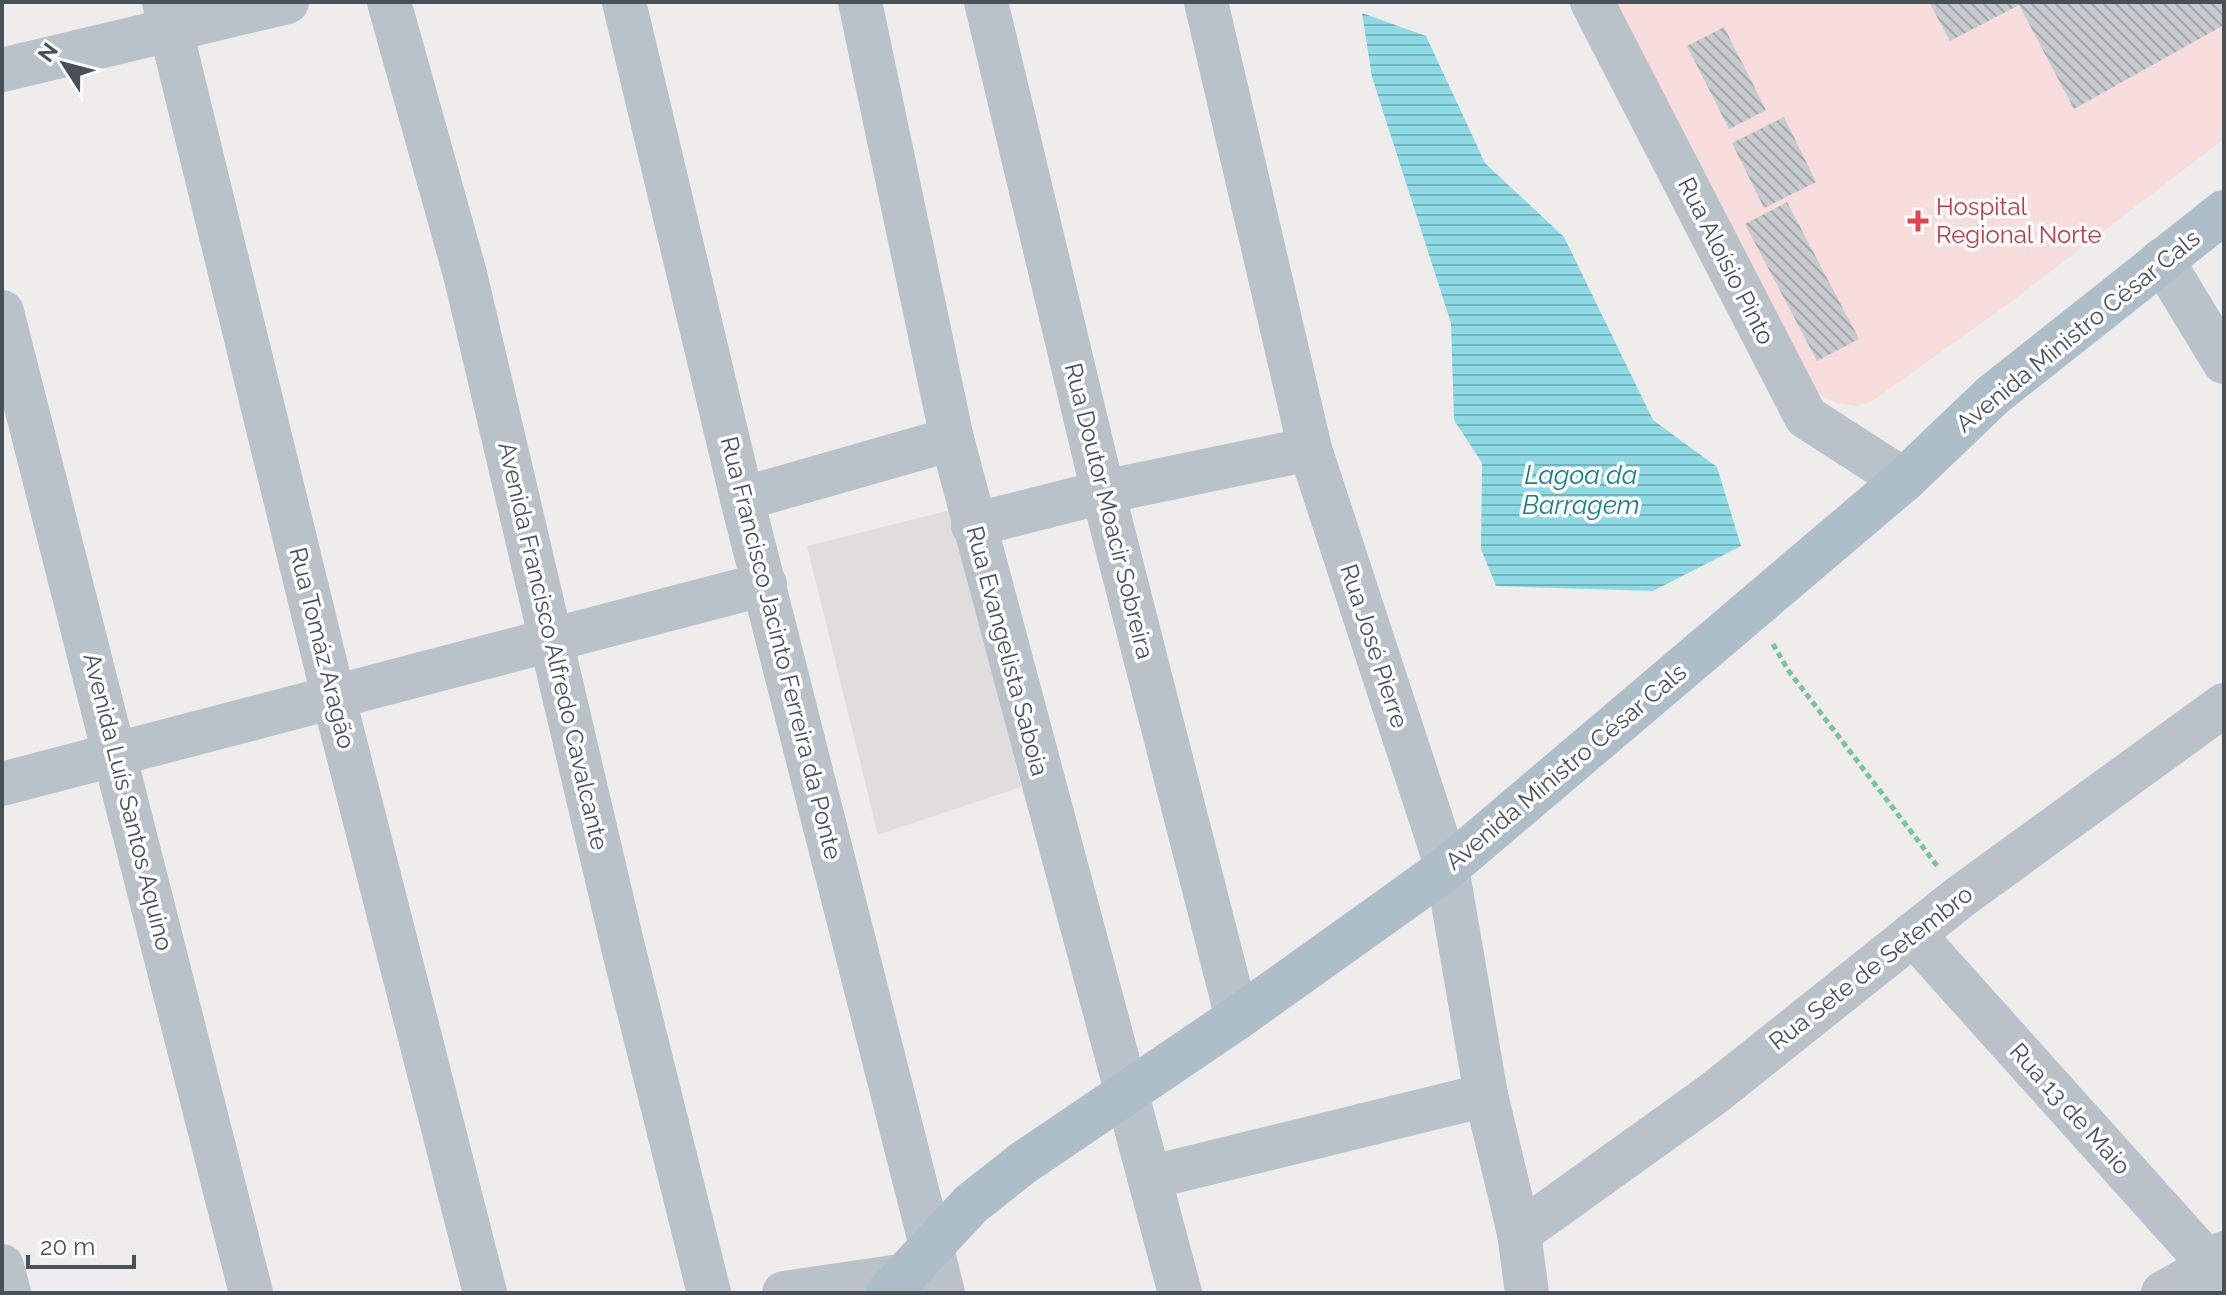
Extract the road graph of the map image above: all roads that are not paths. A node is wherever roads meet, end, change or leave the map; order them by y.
1 (287, 2) edge
2 (389, 2) edge
3 (624, 2) edge
4 (860, 2) edge
5 (986, 2) edge
6 (1206, 2) edge
7 (1592, 2) edge
8 (167, 14) edge
9 (2, 70) edge
10 (2224, 212) edge
11 (2162, 260) junction
12 (2, 312) edge
13 (2224, 362) edge
14 (952, 439) junction
15 (1310, 449) junction
16 (1904, 480) junction
17 (1103, 492) junction
18 (742, 499) junction
19 (973, 525) junction
20 (765, 584) junction
21 (553, 639) junction
22 (334, 699) junction
23 (2224, 705) edge
24 (117, 755) junction
25 (2, 784) edge
26 (1447, 868) junction
27 (1913, 934) junction
28 (1237, 1018) junction
29 (1127, 1093) junction
30 (1486, 1095) junction
31 (1152, 1177) junction
32 (1519, 1233) junction
33 (2, 1266) edge
34 (2220, 1268) edge
35 (917, 1277) edge
36 (9, 1293) edge
37 (251, 1293) edge
38 (485, 1293) edge
39 (709, 1293) edge
40 (784, 1293) edge
41 (1180, 1293) edge
42 (1527, 1293) edge
43 (2163, 1293) edge

1 - 8 street
2 - 21 street, Avenida Francisco Alfredo Cavalcante
3 - 18 street, Rua Francisco Jacinto Ferreira da Ponte
4 - 14 street, Rua Evangelista Saboia
5 - 17 street, Rua Doutor Moacir Sobreira
6 - 15 street, Rua José Pierre
7 - 16 street, Rua Aloísio Pinto
8 - 9 street
8 - 22 street, Rua Tomáz Aragão
10 - 11 main road, Avenida Ministro César Cals
11 - 13 street
11 - 16 main road, Avenida Ministro César Cals
12 - 24 street, Avenida Luís Santos Aquino
14 - 18 street
14 - 19 street, Rua Evangelista Saboia
15 - 17 street
15 - 26 street, Rua José Pierre
16 - 26 main road, Avenida Ministro César Cals
17 - 19 street
17 - 28 street, Rua Doutor Moacir Sobreira
18 - 20 street, Rua Francisco Jacinto Ferreira da Ponte
19 - 29 street, Rua Evangelista Saboia
20 - 21 street
20 - 35 street, Rua Francisco Jacinto Ferreira da Ponte
21 - 22 street
21 - 39 street, Avenida Francisco Alfredo Cavalcante
22 - 24 street
22 - 38 street, Rua Tomáz Aragão
23 - 27 street, Rua Sete de Setembro
24 - 25 street
24 - 37 street, Avenida Luís Santos Aquino
26 - 28 main road, Avenida Ministro César Cals
26 - 30 street, Rua José Pierre
27 - 32 street, Rua Sete de Setembro
27 - 34 street, Rua 13 de Maio
28 - 29 main road, Avenida Ministro César Cals
29 - 31 street, Rua Evangelista Saboia
29 - 35 main road, Avenida Ministro César Cals
30 - 31 street
30 - 32 street, Rua José Pierre
31 - 41 street, Rua Evangelista Saboia
32 - 42 street, Rua José Pierre
33 - 36 street
34 - 43 street
35 - 40 street

